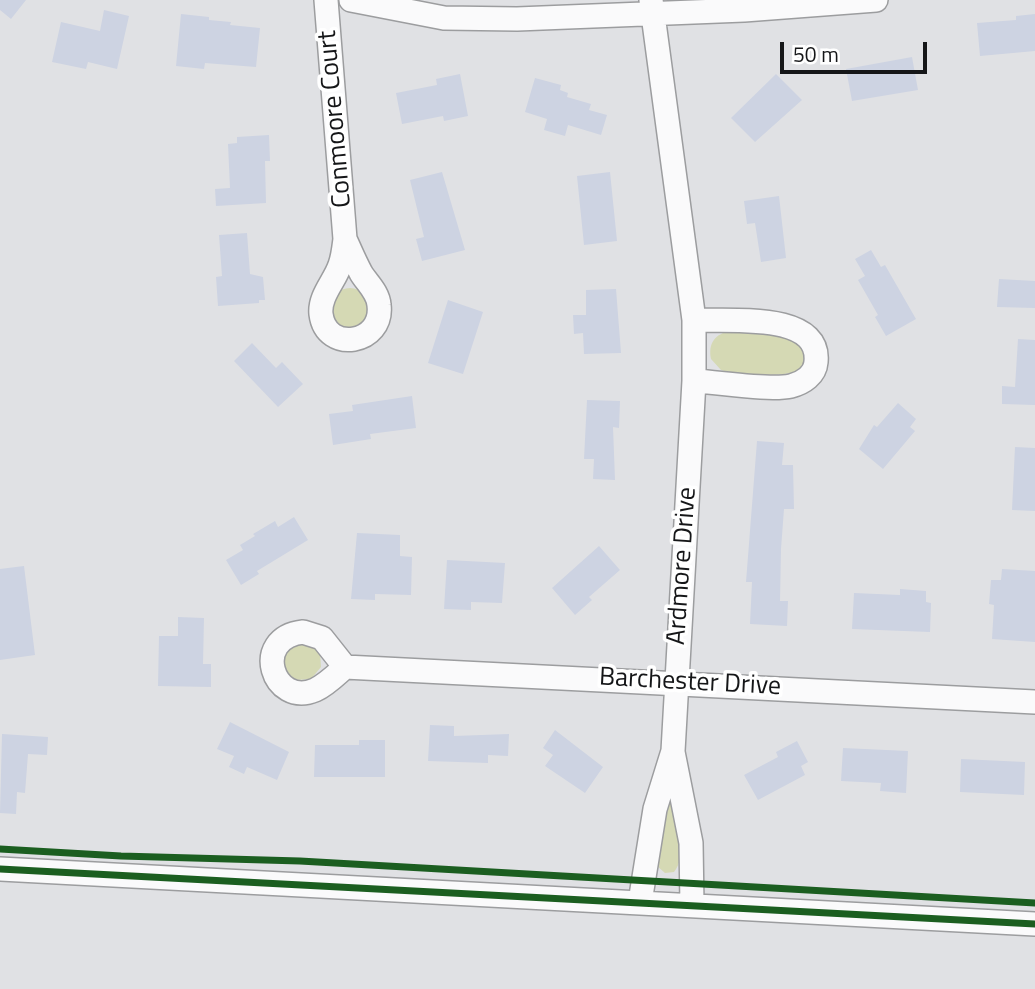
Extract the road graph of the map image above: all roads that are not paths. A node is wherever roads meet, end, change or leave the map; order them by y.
1 (326, 0) edge
2 (351, 0) edge
3 (876, 0) edge
4 (652, 6) edge
5 (345, 239) dead end
6 (694, 320) junction
7 (694, 381) junction
8 (345, 667) dead end
9 (676, 682) junction
10 (1035, 702) edge
11 (673, 751) junction
12 (0, 869) edge
13 (640, 902) junction
14 (692, 905) junction
15 (1035, 923) edge

1 - 5 street, Conmoore Court
2 - 4 street
3 - 4 street
4 - 6 street, Ardmore Drive
6 - 7 street, Ardmore Drive
6 - 7 street
7 - 9 street, Ardmore Drive
8 - 9 street, Barchester Drive
9 - 10 street, Barchester Drive
9 - 11 street, Ardmore Drive
11 - 13 street, Ardmore Drive
11 - 14 street, Ardmore Drive
12 - 13 street
13 - 14 street
14 - 15 street

